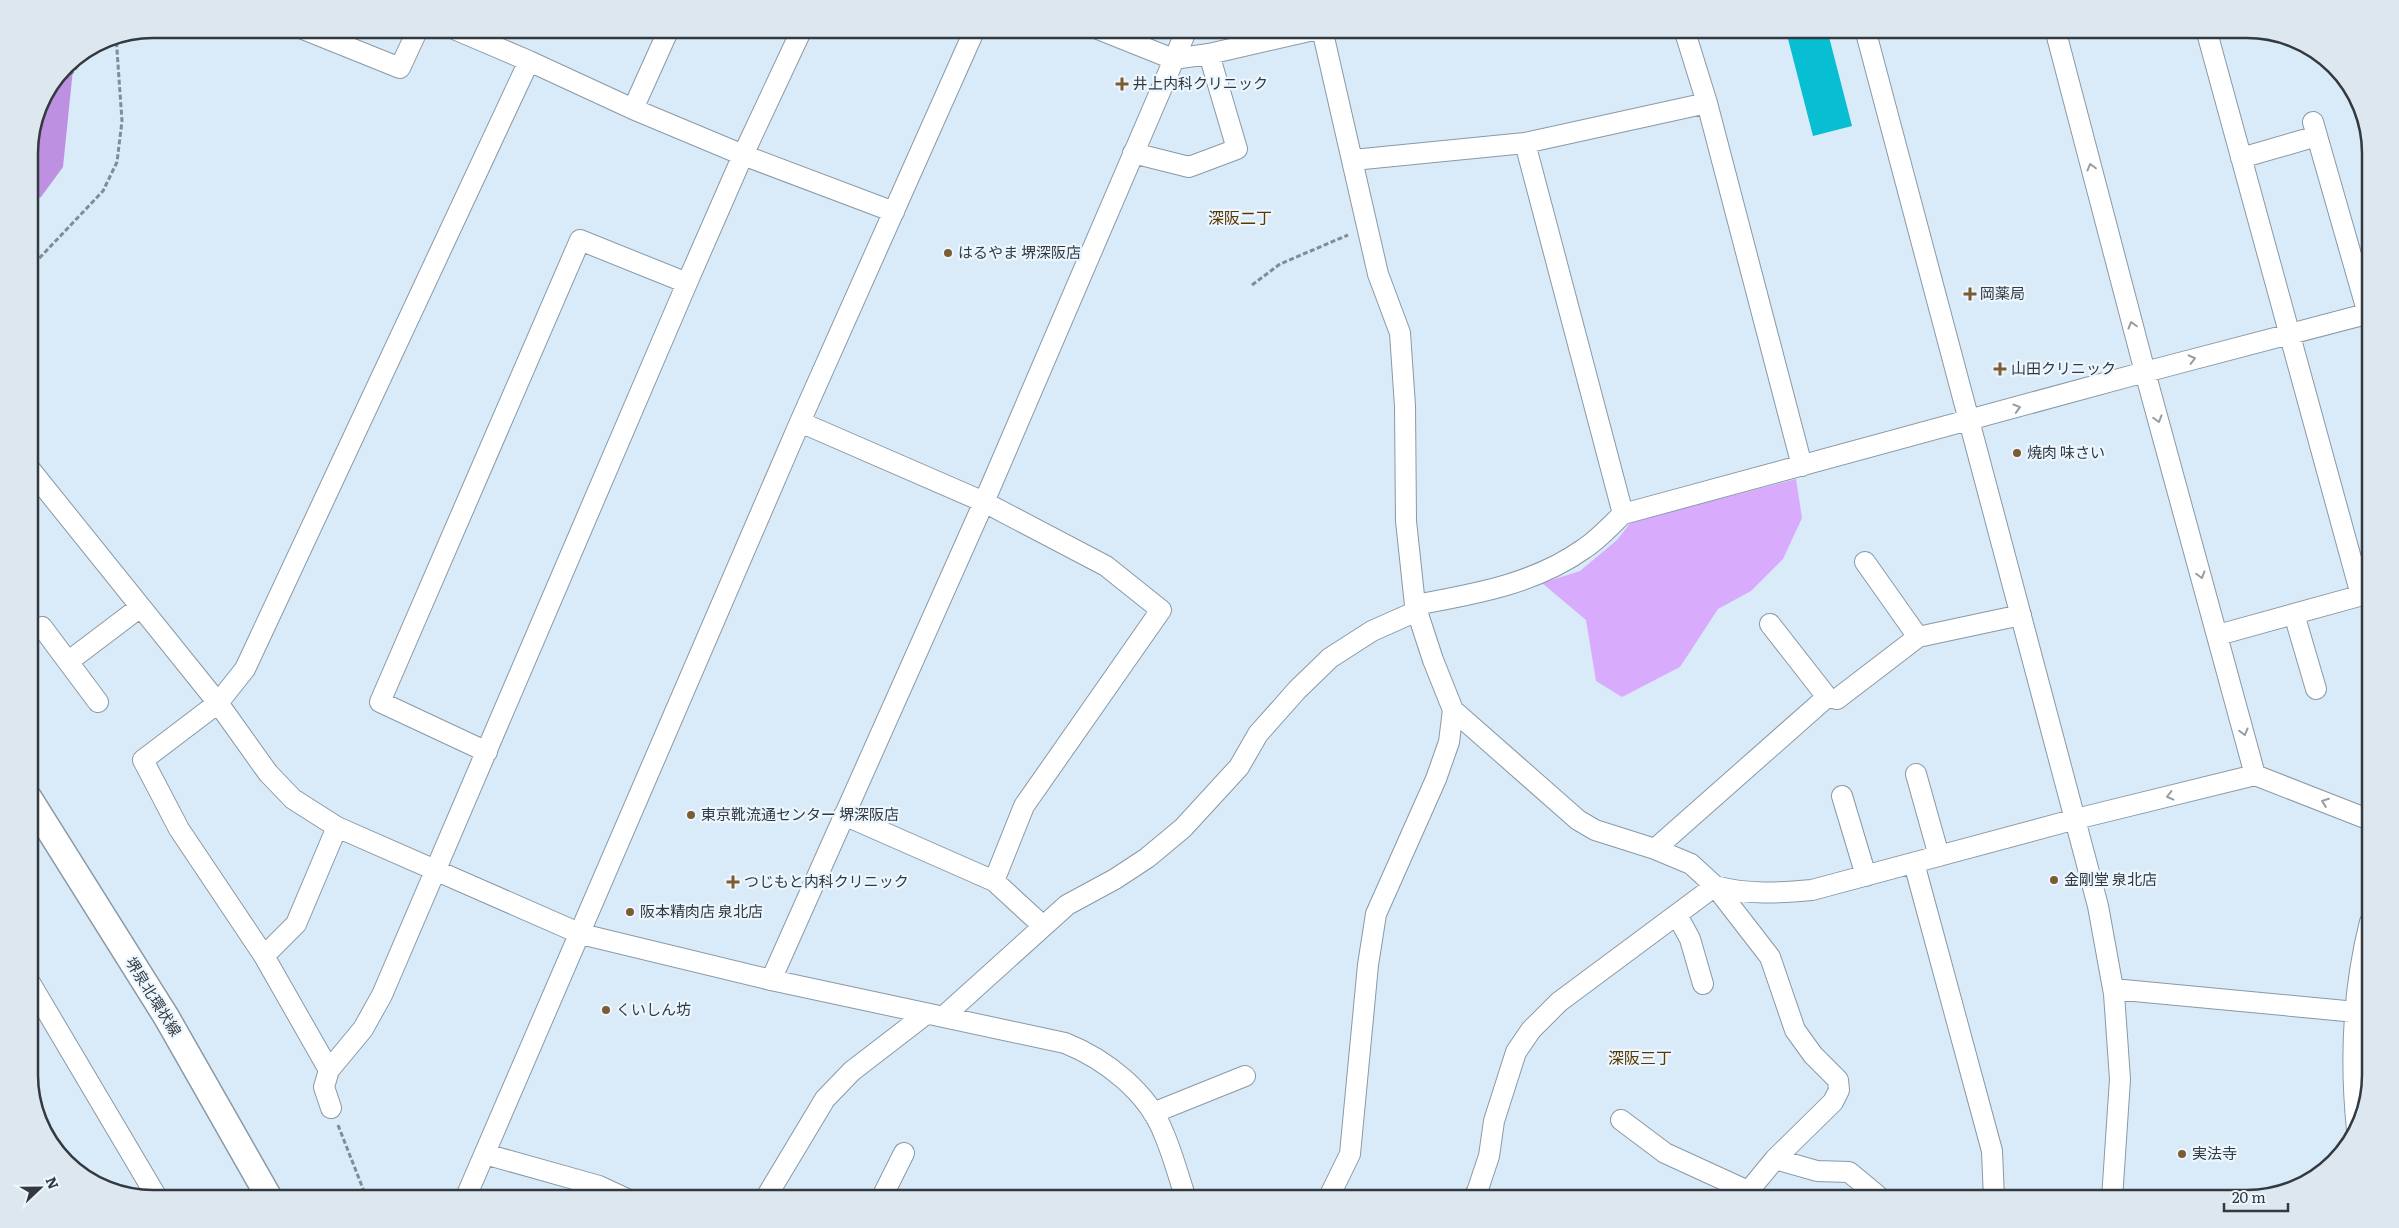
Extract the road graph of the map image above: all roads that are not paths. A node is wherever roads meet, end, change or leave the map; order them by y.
1 (326, 38) edge
2 (414, 38) edge
3 (475, 38) edge
4 (665, 38) edge
5 (798, 38) edge
6 (971, 38) edge
7 (1120, 38) edge
8 (1183, 38) edge
9 (1279, 38) edge
10 (1324, 38) edge
11 (1687, 38) edge
12 (1867, 38) edge
13 (2058, 38) edge
14 (2208, 38) edge
15 (1209, 54) junction
16 (1173, 60) junction
17 (529, 61) junction
18 (1707, 103) junction
19 (633, 109) junction
20 (1525, 143) junction
21 (1133, 153) junction
22 (743, 155) junction
23 (2241, 158) junction
24 (1353, 160) junction
25 (894, 212) junction
26 (687, 283) junction
27 (2361, 287) edge
28 (2361, 316) edge
29 (2289, 334) junction
30 (2145, 372) junction
31 (1970, 421) junction
32 (800, 422) junction
33 (1802, 466) junction
34 (38, 479) edge
35 (984, 502) junction
36 (1622, 514) junction
37 (1865, 562) dead end
38 (2361, 579) edge
39 (2361, 595) edge
40 (139, 608) junction
41 (1416, 608) junction
42 (2294, 614) junction
43 (2021, 615) junction
44 (1770, 624) dead end
45 (42, 627) dead end
46 (2218, 635) junction
47 (1918, 637) junction
48 (69, 661) junction
49 (2316, 689) dead end
50 (1827, 697) junction
51 (98, 702) dead end
52 (218, 704) junction
53 (1453, 710) junction
54 (487, 752) junction
55 (1916, 774) dead end
56 (2255, 775) junction
57 (1842, 796) dead end
58 (38, 812) edge
59 (844, 815) junction
60 (2362, 817) edge
61 (2076, 819) junction
62 (337, 827) junction
63 (1655, 849) junction
64 (1939, 856) junction
65 (1914, 863) junction
66 (434, 869) junction
67 (1866, 876) junction
68 (994, 880) junction
69 (1715, 886) junction
70 (1676, 915) junction
71 (1043, 926) junction
72 (581, 934) junction
73 (264, 956) junction
74 (2362, 974) edge
75 (771, 980) junction
76 (1704, 984) dead end
77 (2113, 988) junction
78 (38, 996) edge
79 (2356, 1012) junction
80 (934, 1016) junction
81 (329, 1070) junction
82 (1245, 1076) dead end
83 (331, 1108) road end
84 (2355, 1111) edge
85 (1153, 1113) junction
86 (1621, 1120) dead end
87 (904, 1153) dead end
88 (485, 1154) junction
89 (1775, 1159) junction
90 (153, 1190) edge
91 (265, 1190) edge
92 (469, 1190) edge
93 (608, 1190) edge
94 (770, 1190) edge
95 (886, 1190) edge
96 (1183, 1190) edge
97 (1332, 1190) edge
98 (1478, 1190) edge
99 (1736, 1190) edge
100 (1749, 1190) edge
101 (1870, 1190) edge
102 (1994, 1190) edge
103 (2113, 1190) edge

1 - 2 street
3 - 17 street
4 - 19 street
5 - 22 street
6 - 25 street
7 - 16 street
8 - 16 street
9 - 15 street
10 - 24 street
11 - 18 street
12 - 31 street
30 -> 13 street
14 - 23 street
15 - 16 street
15 - 21 street
16 - 21 street
17 - 19 street
17 - 52 street
18 - 20 street
18 - 33 street
19 - 22 street
20 - 24 street
20 - 36 street
21 - 35 street
22 - 25 street
22 - 26 street
23 - 27 street
23 - 29 street
24 - 41 street
25 - 32 street
26 - 54 street
26 - 54 street
28 - 29 street
30 -> 29 street
29 - 38 street
31 -> 30 street
30 -> 46 street
31 - 33 street
31 - 43 street
32 - 35 street
32 - 72 street
33 - 36 street
34 - 40 street
35 - 59 street
35 - 68 street
36 - 41 street
37 - 47 street
39 - 42 street
40 - 48 street
40 - 52 street
41 - 53 street
41 - 71 street
42 - 46 street
42 - 49 street
43 - 47 street
43 - 61 street
44 - 50 street
45 - 48 street
46 -> 56 street
47 - 50 street
48 - 51 street
50 - 63 street
52 - 62 street
52 - 73 street
53 - 63 street
53 - 97 street
54 - 66 street
55 - 64 street
60 -> 56 street
56 -> 61 street
57 - 67 street
58 - 91 main road, 堺泉北環状線
59 - 68 street
59 - 75 street
61 - 64 street
61 - 77 street
62 - 66 street
62 - 73 street
63 - 69 street
64 - 65 street
65 - 67 street
65 - 102 street
66 - 72 street
66 - 81 street
67 - 69 street
68 - 71 street
69 - 70 street
69 - 89 street
70 - 76 street
70 - 98 street
71 - 80 street
72 - 75 street
72 - 88 street
73 - 81 street
74 - 79 street
75 - 80 street
77 - 79 street
77 - 103 street
78 - 90 street
79 - 84 street
80 - 85 street
80 - 94 street
81 - 83 street
82 - 85 street
85 - 96 street
86 - 99 street
87 - 95 street
88 - 92 street
88 - 93 street
89 - 100 street
89 - 101 street

